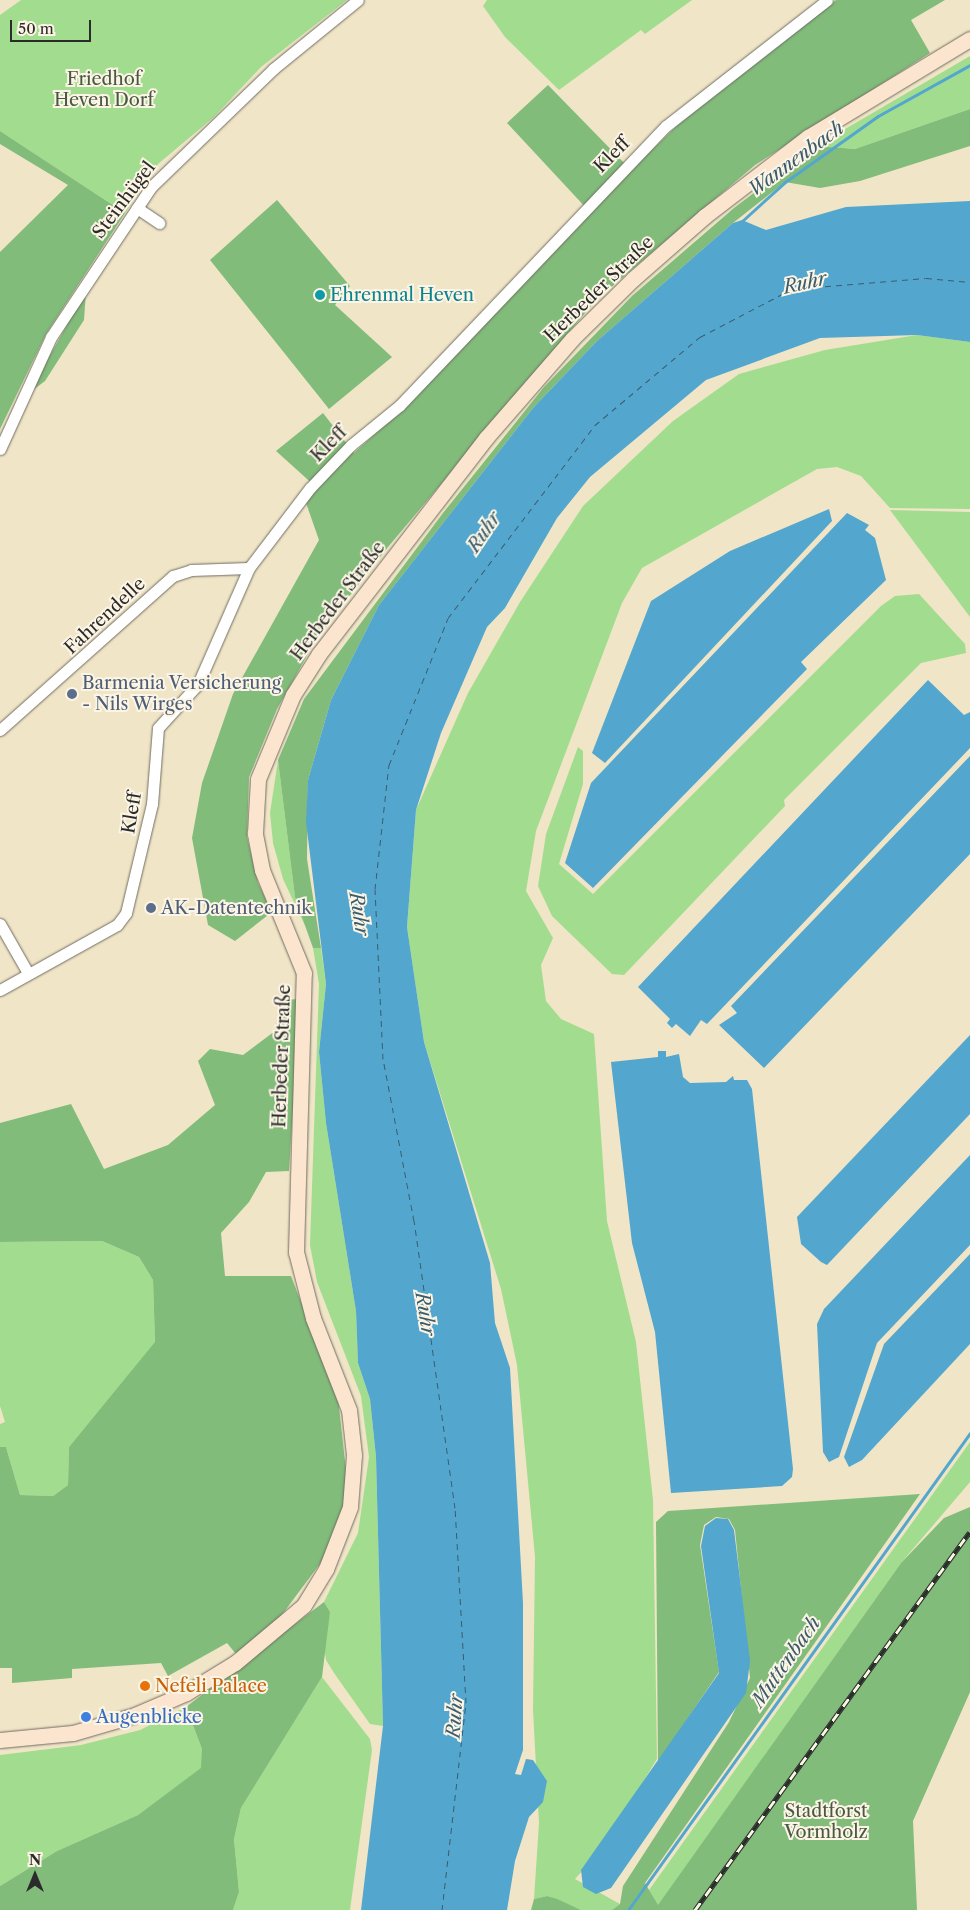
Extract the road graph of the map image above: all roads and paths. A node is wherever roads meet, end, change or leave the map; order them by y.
1 (358, 0) edge
2 (827, 0) edge
3 (970, 39) edge
4 (137, 208) junction
5 (159, 223) dead end
6 (0, 449) edge
7 (249, 568) junction
8 (0, 730) edge
9 (0, 924) edge
10 (28, 973) junction
11 (0, 990) edge
12 (0, 1740) edge

1 - 4 street, Steinhügel
2 - 7 street, Kleff
3 - 12 main road, Herbeder Straße
4 - 5 street
4 - 6 street, Steinhügel
7 - 8 street, Fahrendelle
7 - 10 street, Kleff
9 - 10 street
10 - 11 street, Kleff

